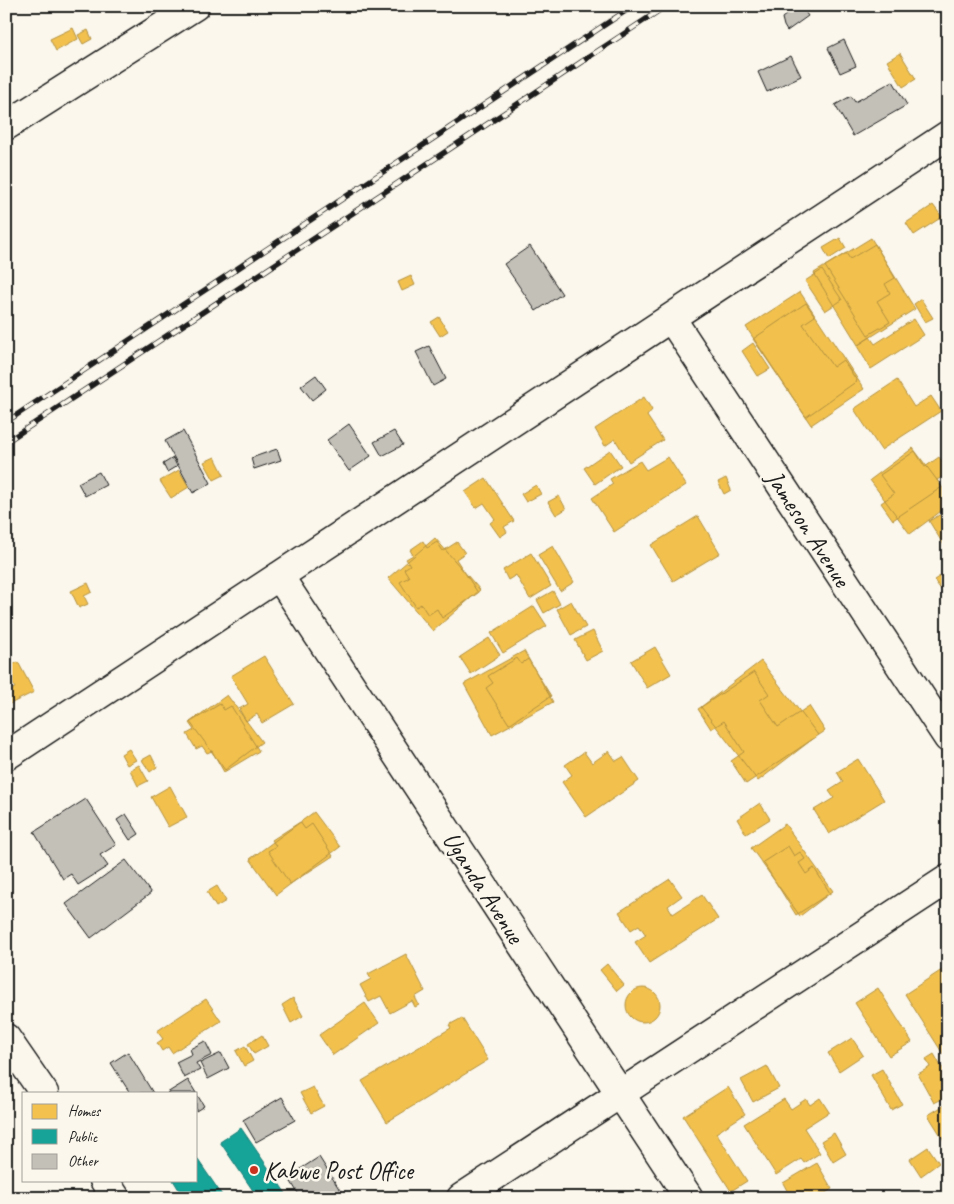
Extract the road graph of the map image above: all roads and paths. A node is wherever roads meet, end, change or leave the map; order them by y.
1 (195, 6) edge
2 (6, 126) edge
3 (948, 135) edge
4 (671, 318) junction
5 (279, 576) junction
6 (948, 738) edge
7 (6, 756) edge
8 (948, 879) edge
9 (6, 1038) edge
10 (43, 1092) edge
11 (620, 1094) junction
12 (105, 1182) edge
13 (116, 1198) edge
14 (460, 1198) edge
15 (689, 1198) edge

1 - 2 street
3 - 4 street
4 - 5 street
4 - 6 street, Jameson Avenue
5 - 7 street
5 - 11 street, Uganda Avenue
8 - 11 street
9 - 10 street
11 - 14 street
11 - 15 street, Uganda Avenue
12 - 13 street

